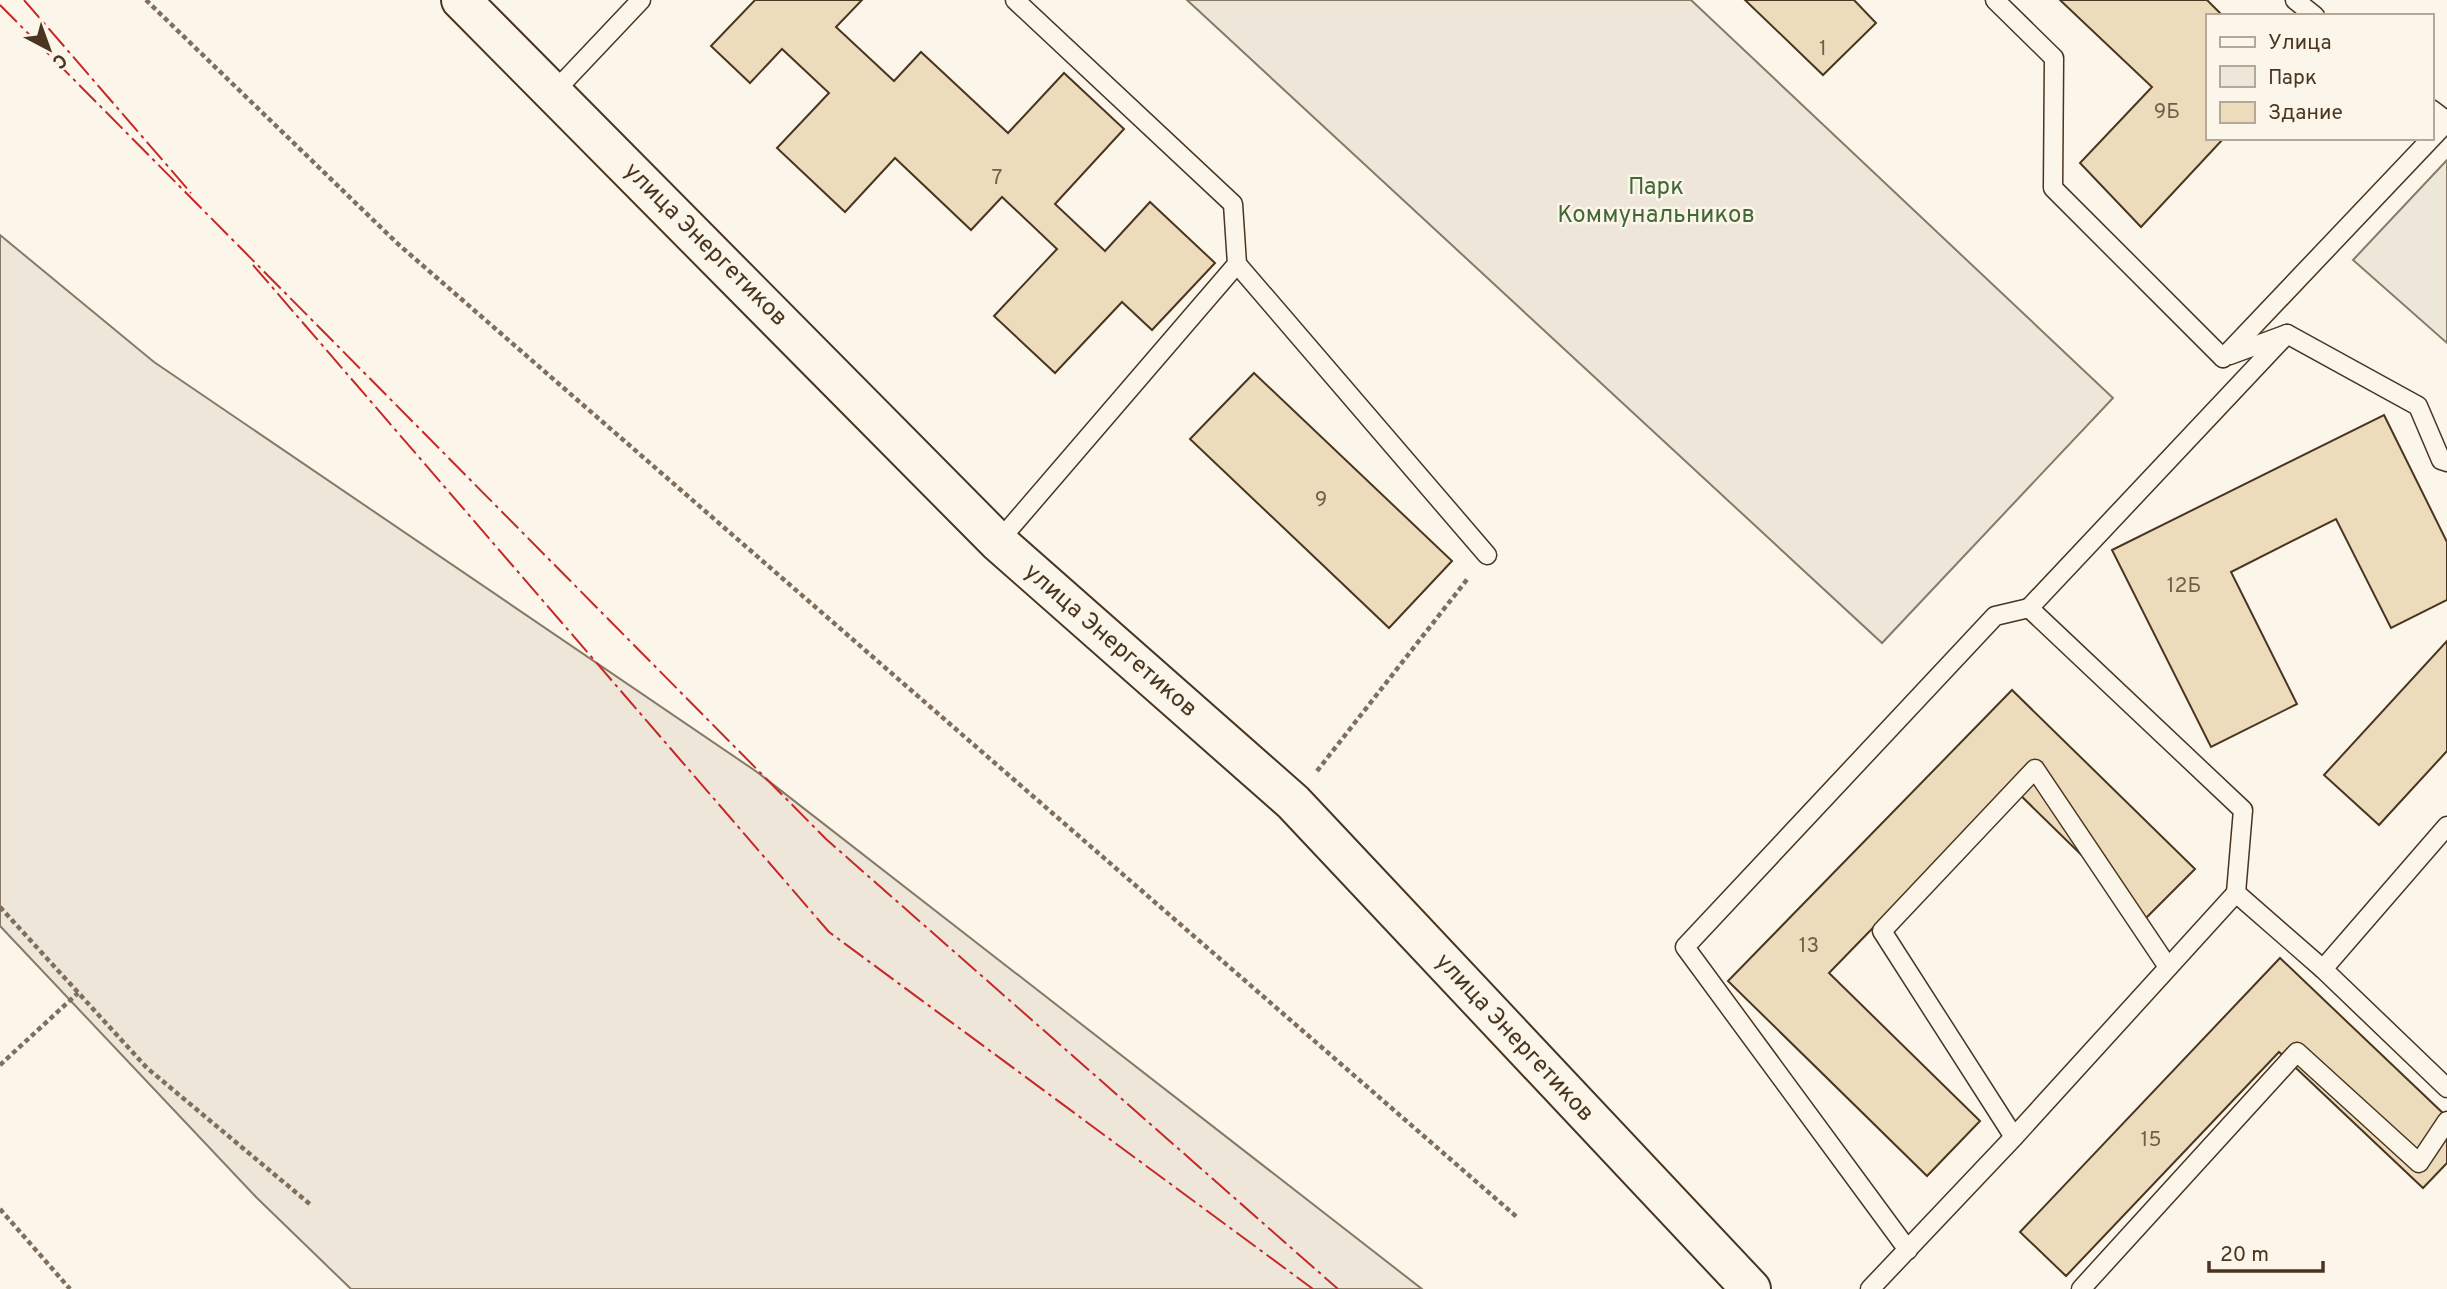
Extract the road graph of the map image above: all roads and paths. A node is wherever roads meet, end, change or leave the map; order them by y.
1 (146, 0) edge
2 (461, 0) edge
3 (641, 0) edge
4 (1015, 0) edge
5 (1995, 0) edge
6 (2295, 0) edge
7 (2312, 14) edge
8 (554, 92) junction
9 (2433, 111) edge
10 (2447, 122) edge
11 (2433, 137) edge
12 (2430, 140) edge
13 (1237, 264) junction
14 (2287, 334) junction
15 (2223, 358) junction
16 (2447, 462) edge
17 (998, 542) junction
18 (1487, 555) joint
19 (2029, 608) junction
20 (1293, 802) junction
21 (2447, 826) edge
22 (2236, 893) junction
23 (0, 907) edge
24 (2168, 967) junction
25 (2323, 969) junction
26 (78, 993) junction
27 (0, 1066) edge
28 (2447, 1088) edge
29 (2447, 1121) edge
30 (2014, 1137) junction
31 (311, 1205) dead end
32 (0, 1209) edge
33 (1518, 1218) dead end
34 (1908, 1250) junction
35 (70, 1289) edge
36 (1751, 1289) edge
37 (1870, 1289) edge
38 (2081, 1289) edge

1 - 33 path
2 - 8 street, улица Энергетиков
3 - 8 lane
4 - 13 lane
5 - 15 lane
6 - 7 lane
8 - 17 street, улица Энергетиков
9 - 10 lane
10 - 11 lane
12 - 15 lane
13 - 17 lane
13 - 18 lane
14 - 15 lane
14 - 16 lane
14 - 19 lane
17 - 20 street, улица Энергетиков
18 - 20 path
19 - 22 lane
19 - 34 lane
20 - 36 street, улица Энергетиков
21 - 25 lane
22 - 24 lane
22 - 25 lane
23 - 26 path
24 - 30 lane
24 - 30 lane
25 - 28 lane
26 - 27 path
26 - 31 path
29 - 38 lane
30 - 34 lane
32 - 35 path
34 - 37 lane

